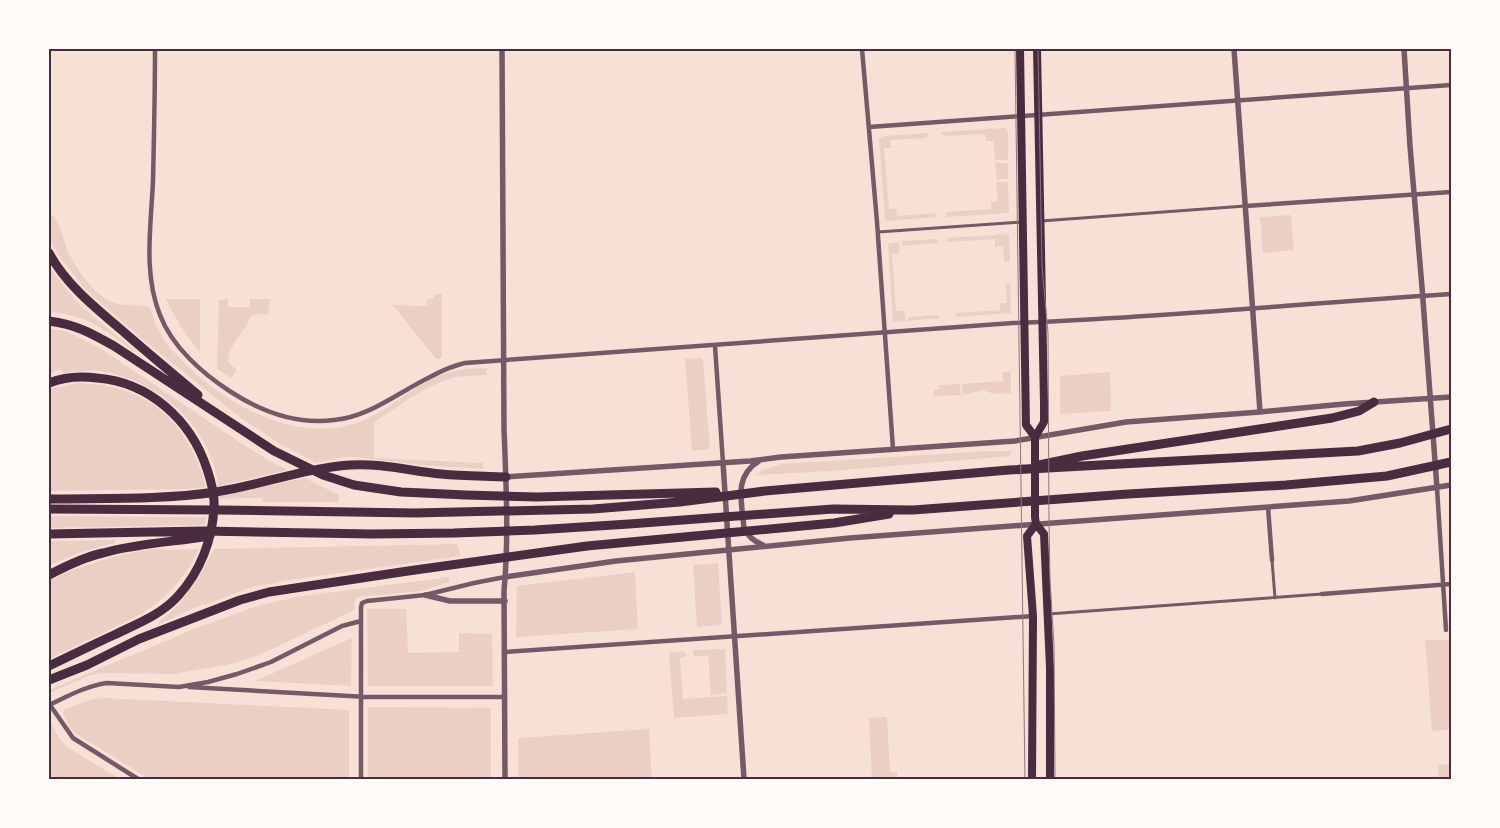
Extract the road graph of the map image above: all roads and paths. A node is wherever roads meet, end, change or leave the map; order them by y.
1 (155, 49) edge
2 (502, 49) edge
3 (862, 49) edge
4 (1020, 49) edge
5 (1037, 49) edge
6 (1234, 49) edge
7 (1404, 49) edge
8 (1451, 84) edge
9 (1407, 88) junction
10 (1237, 100) junction
11 (1039, 115) junction
12 (1021, 116) junction
13 (869, 127) junction
14 (1451, 192) edge
15 (1414, 194) junction
16 (1245, 206) junction
17 (1041, 221) junction
18 (1023, 222) junction
19 (878, 232) junction
20 (49, 253) edge
21 (1451, 294) edge
22 (1423, 295) junction
23 (1253, 309) junction
24 (49, 321) edge
25 (1042, 322) junction
26 (1024, 323) junction
27 (884, 332) junction
28 (714, 346) junction
29 (505, 361) junction
30 (49, 383) edge
31 (1451, 397) edge
32 (1430, 398) junction
33 (1374, 402) junction
34 (1260, 412) junction
35 (228, 421) junction
36 (1451, 429) edge
37 (1035, 437) junction
38 (893, 449) junction
39 (761, 460) junction
40 (1451, 462) edge
41 (723, 463) junction
42 (1009, 470) junction
43 (506, 480) junction
44 (1451, 485) edge
45 (1436, 488) junction
46 (765, 490) junction
47 (49, 499) edge
48 (1268, 508) junction
49 (49, 509) edge
50 (913, 510) junction
51 (1036, 521) junction
52 (49, 534) edge
53 (203, 534) junction
54 (765, 546) junction
55 (729, 549) junction
56 (1272, 560) joint
57 (49, 575) edge
58 (505, 577) junction
59 (1451, 584) edge
60 (1444, 585) junction
61 (1322, 594) joint
62 (425, 596) junction
63 (1276, 598) junction
64 (504, 601) junction
65 (1048, 614) junction
66 (1033, 616) junction
67 (360, 621) junction
68 (1446, 630) dead end
69 (735, 636) junction
70 (505, 652) junction
71 (49, 666) edge
72 (49, 680) edge
73 (179, 687) junction
74 (361, 697) junction
75 (505, 697) junction
76 (49, 705) edge
77 (138, 779) edge
78 (361, 779) edge
79 (505, 779) edge
80 (744, 779) edge
81 (1032, 779) edge
82 (1050, 779) edge

1 - 29 street
2 - 29 street
3 - 13 street
4 - 12 main road
5 - 11 main road
6 - 10 street
7 - 9 street
8 - 9 street
9 - 10 street
9 - 15 street
10 - 11 street
10 - 16 street
11 - 12 street
11 - 17 main road
12 - 13 street
12 - 18 main road
13 - 19 street
14 - 15 street
15 - 16 street
15 - 22 street
16 - 17 street
16 - 23 street
17 - 25 main road
18 - 19 street
18 - 26 main road
19 - 27 street
20 - 35 highway
21 - 22 street
22 - 23 street
22 - 32 street
23 - 25 street
23 - 34 street
24 - 35 highway
25 - 26 street
25 - 37 main road
26 - 27 street
26 - 37 main road
27 - 28 street
27 - 38 street
28 - 29 street
28 - 41 street
29 - 43 street
30 - 71 highway
31 - 32 street
32 - 33 street
32 - 45 street
33 - 34 street
33 - 42 highway
34 - 37 street
35 - 46 highway
36 - 42 highway
37 - 38 street
37 - 51 main road
38 - 39 street
39 - 41 street
39 - 54 street
40 - 50 highway
41 - 43 street
41 - 55 street
42 - 46 highway
43 - 47 highway
43 - 58 street
44 - 45 street
45 - 48 street
45 - 60 street
46 - 49 highway
48 - 51 street
48 - 56 street
50 - 53 highway
50 - 72 highway
51 - 54 street
51 - 65 main road
51 - 66 main road
52 - 53 highway
53 - 57 highway
54 - 55 street
55 - 58 street
55 - 69 street
56 - 63 street
58 - 62 street
58 - 64 street
59 - 60 street
60 - 61 street
60 - 68 street
61 - 63 street
62 - 64 street
62 - 67 street
63 - 65 street
64 - 70 street
65 - 82 main road
66 - 69 street
66 - 81 main road
67 - 73 street
67 - 74 street
69 - 70 street
69 - 80 street
70 - 75 street
73 - 74 street
73 - 76 street
74 - 75 street
74 - 78 street
75 - 79 street
76 - 77 street

